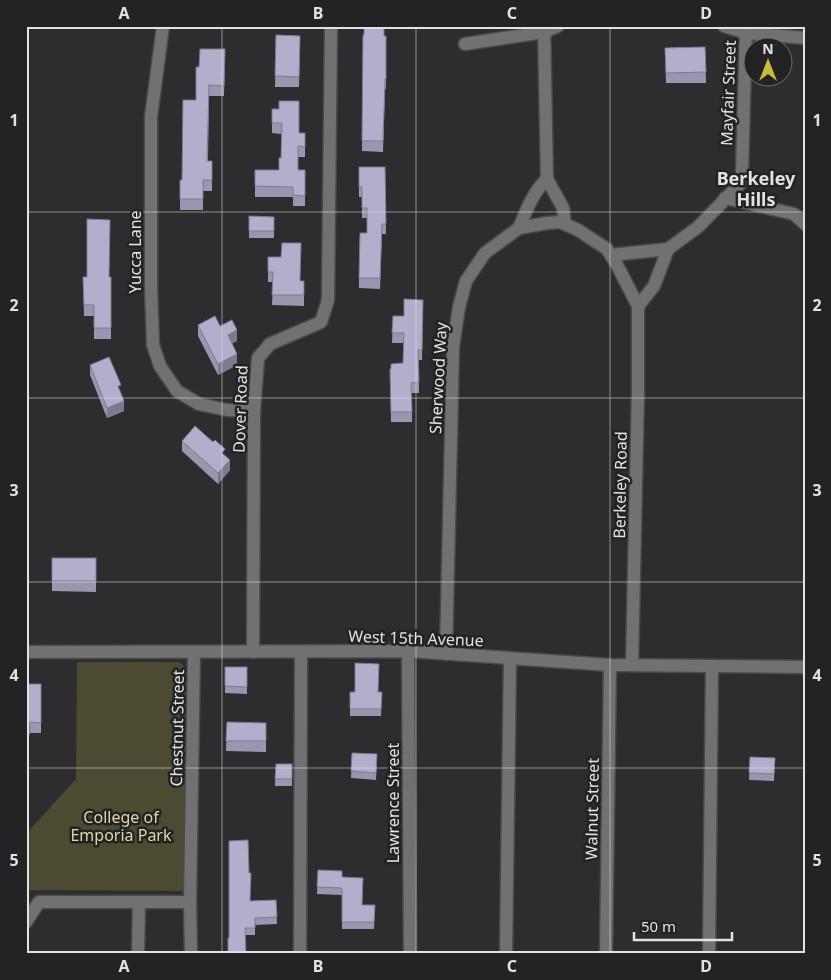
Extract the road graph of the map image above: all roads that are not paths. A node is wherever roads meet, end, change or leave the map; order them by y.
1 (163, 26) edge
2 (331, 26) edge
3 (558, 26) edge
4 (724, 26) edge
5 (544, 29) edge
6 (746, 30) edge
7 (805, 38) edge
8 (465, 44) dead end
9 (547, 179) junction
10 (725, 198) junction
11 (565, 224) junction
12 (805, 224) edge
13 (519, 228) junction
14 (668, 250) junction
15 (611, 255) junction
16 (638, 306) junction
17 (254, 411) junction
18 (408, 651) junction
19 (26, 652) edge
20 (194, 652) junction
21 (253, 652) junction
22 (301, 652) junction
23 (446, 654) junction
24 (510, 659) junction
25 (610, 665) junction
26 (632, 665) junction
27 (712, 666) junction
28 (805, 667) edge
29 (139, 902) junction
30 (190, 902) junction
31 (26, 922) edge
32 (138, 954) edge
33 (191, 954) edge
34 (300, 954) edge
35 (410, 954) edge
36 (506, 954) edge
37 (606, 954) edge
38 (709, 954) edge

1 - 17 street, Yucca Lane
2 - 17 street, Dover Road
3 - 5 street
4 - 6 street
5 - 8 street
5 - 9 street
6 - 7 street
6 - 10 street, Mayfair Street
9 - 11 street
9 - 13 street
10 - 12 street
10 - 14 street, Mayfair Street
11 - 13 street, Sherwood Way
11 - 15 street, Sherwood Way
13 - 23 street, Sherwood Way
14 - 15 street
14 - 16 street
15 - 16 street, Sherwood Way
16 - 26 street, Berkeley Road
17 - 21 street, Dover Road
18 - 22 street, West 15th Avenue
18 - 23 street, West 15th Avenue
18 - 35 street, Lawrence Street
19 - 20 street, West 15th Avenue
20 - 21 street, West 15th Avenue
20 - 30 street, Chestnut Street
21 - 22 street, West 15th Avenue
22 - 34 street
23 - 24 street, West 15th Avenue
24 - 25 street, West 15th Avenue
24 - 36 street
25 - 26 street, West 15th Avenue
25 - 37 street, Walnut Street
26 - 27 street, West 15th Avenue
27 - 28 street, West 15th Avenue
27 - 38 street
29 - 30 street
29 - 31 street
29 - 32 street
30 - 33 street, Chestnut Street

